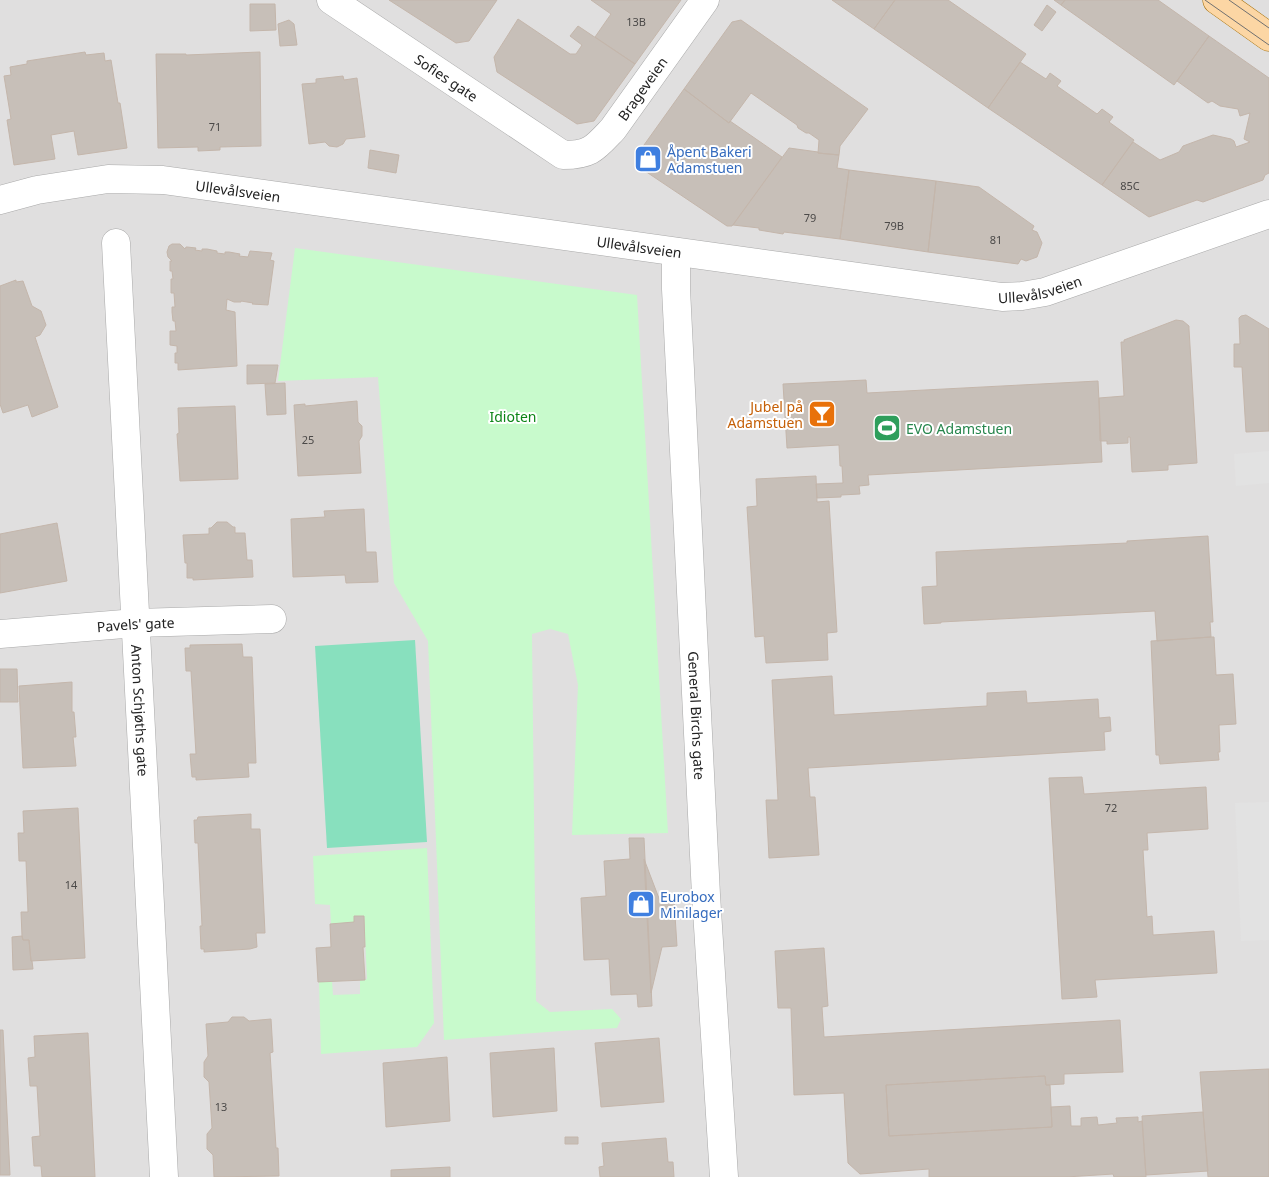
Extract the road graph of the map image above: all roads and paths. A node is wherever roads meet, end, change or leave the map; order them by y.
1 (331, 0) edge
2 (705, 0) edge
3 (1217, 0) edge
4 (1269, 37) edge
5 (563, 154) joint
6 (0, 200) edge
7 (1269, 214) edge
8 (116, 242) dead end
9 (676, 252) junction
10 (272, 619) dead end
11 (136, 623) junction
12 (0, 634) edge
13 (164, 1177) edge
14 (724, 1177) edge

1 - 5 street, Sofies gate
2 - 5 street, Brageveien
3 - 4 main road
6 - 9 street, Ullevålsveien
7 - 9 street, Ullevålsveien
8 - 11 street, Anton Schjøths gate
9 - 14 street, General Birchs gate
10 - 11 street, Pavels' gate
11 - 12 street, Pavels' gate
11 - 13 street, Anton Schjøths gate

